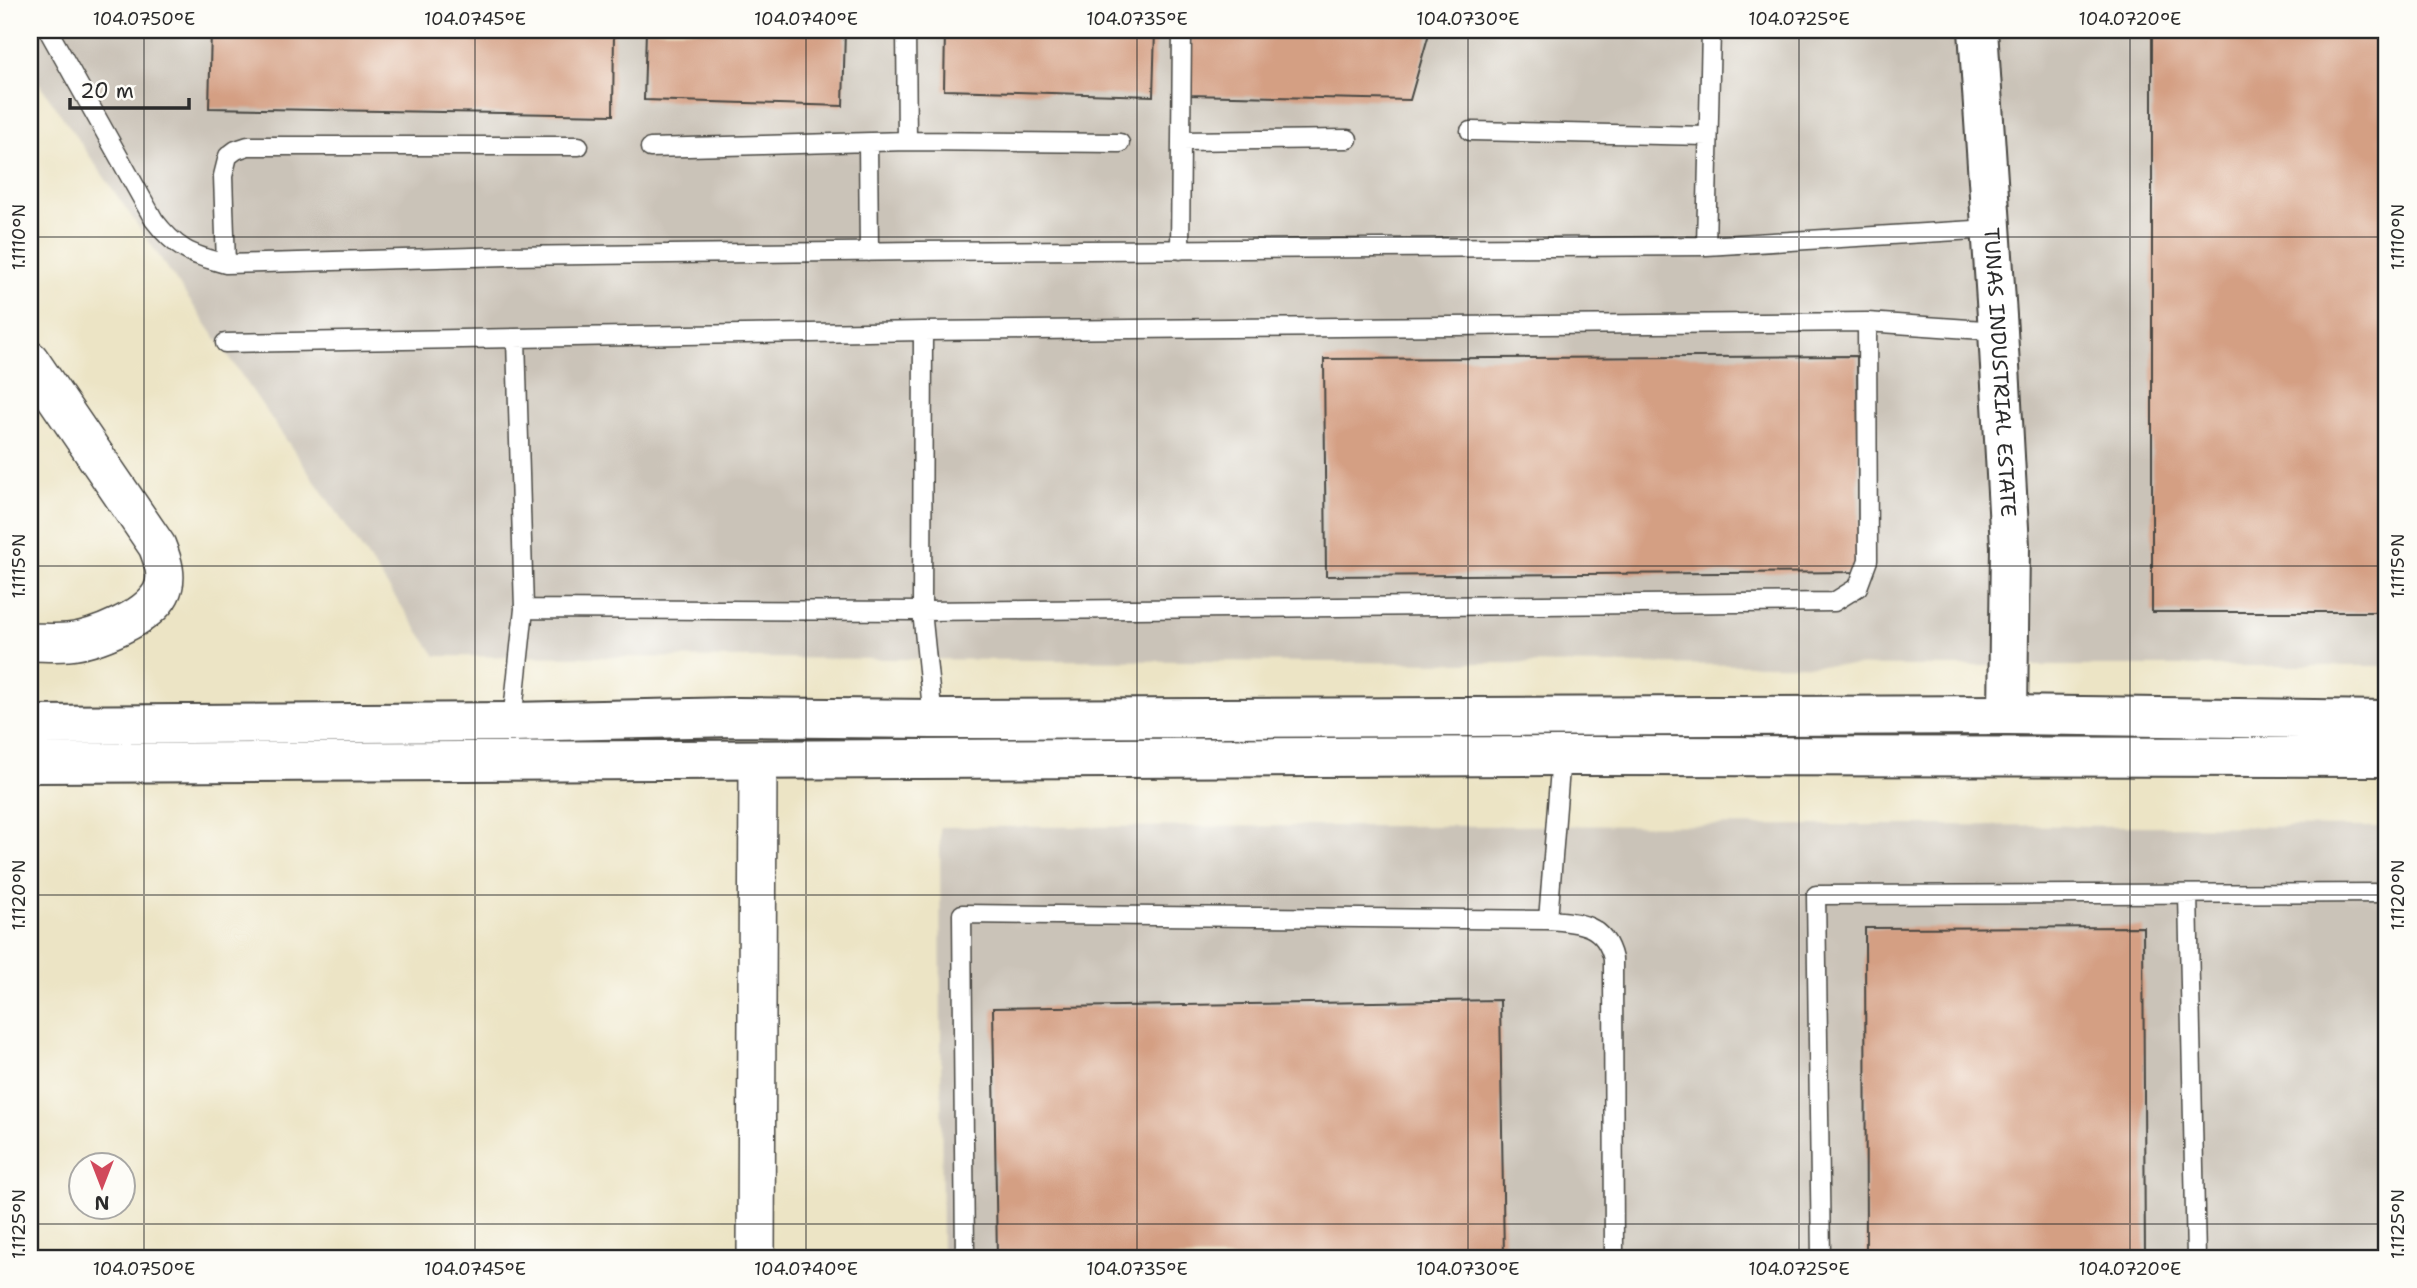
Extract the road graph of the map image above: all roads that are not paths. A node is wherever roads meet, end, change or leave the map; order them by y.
1 (48, 30) edge
2 (906, 30) edge
3 (1182, 30) edge
4 (1711, 30) edge
5 (1978, 30) edge
6 (1470, 131) dead end
7 (1709, 136) junction
8 (1348, 139) dead end
9 (907, 141) junction
10 (1182, 141) junction
11 (868, 142) junction
12 (1120, 143) dead end
13 (579, 146) dead end
14 (650, 148) dead end
15 (1991, 229) junction
16 (1706, 246) junction
17 (1180, 250) junction
18 (869, 252) junction
19 (226, 264) junction
20 (1867, 322) junction
21 (923, 331) junction
22 (1998, 331) junction
23 (516, 339) junction
24 (225, 342) dead end
25 (30, 360) edge
26 (524, 609) junction
27 (922, 611) junction
28 (30, 642) edge
29 (2008, 715) junction
30 (933, 719) junction
31 (2387, 720) edge
32 (512, 722) junction
33 (30, 725) edge
34 (1561, 756) junction
35 (2387, 757) edge
36 (758, 760) junction
37 (30, 763) edge
38 (2387, 893) edge
39 (2188, 894) junction
40 (1548, 920) junction
41 (756, 1258) edge
42 (965, 1258) edge
43 (1614, 1258) edge
44 (1821, 1258) edge
45 (2196, 1258) edge

1 - 19 lane
2 - 9 lane
3 - 10 lane
4 - 7 lane
5 - 15 main road, TUNAS INDUSTRIAL ESTATE
6 - 7 lane
7 - 16 lane
8 - 10 lane
9 - 11 lane
9 - 12 lane
10 - 17 lane
11 - 14 lane
11 - 18 lane
13 - 19 lane
15 - 16 lane
15 - 22 main road, TUNAS INDUSTRIAL ESTATE
16 - 17 lane
17 - 18 lane
18 - 19 lane
20 - 21 lane
20 - 22 lane
20 - 27 lane
21 - 23 lane
21 - 27 lane
22 - 29 main road, TUNAS INDUSTRIAL ESTATE
23 - 24 lane
23 - 26 lane
25 - 28 street
26 - 27 lane
26 - 32 lane
27 - 30 lane
29 - 30 main road
29 - 31 main road
30 - 32 main road
32 - 33 main road
34 - 35 main road
34 - 36 main road
34 - 40 lane
36 - 37 main road
36 - 41 street
38 - 39 lane
39 - 44 lane
39 - 45 lane
40 - 42 lane
40 - 43 lane

